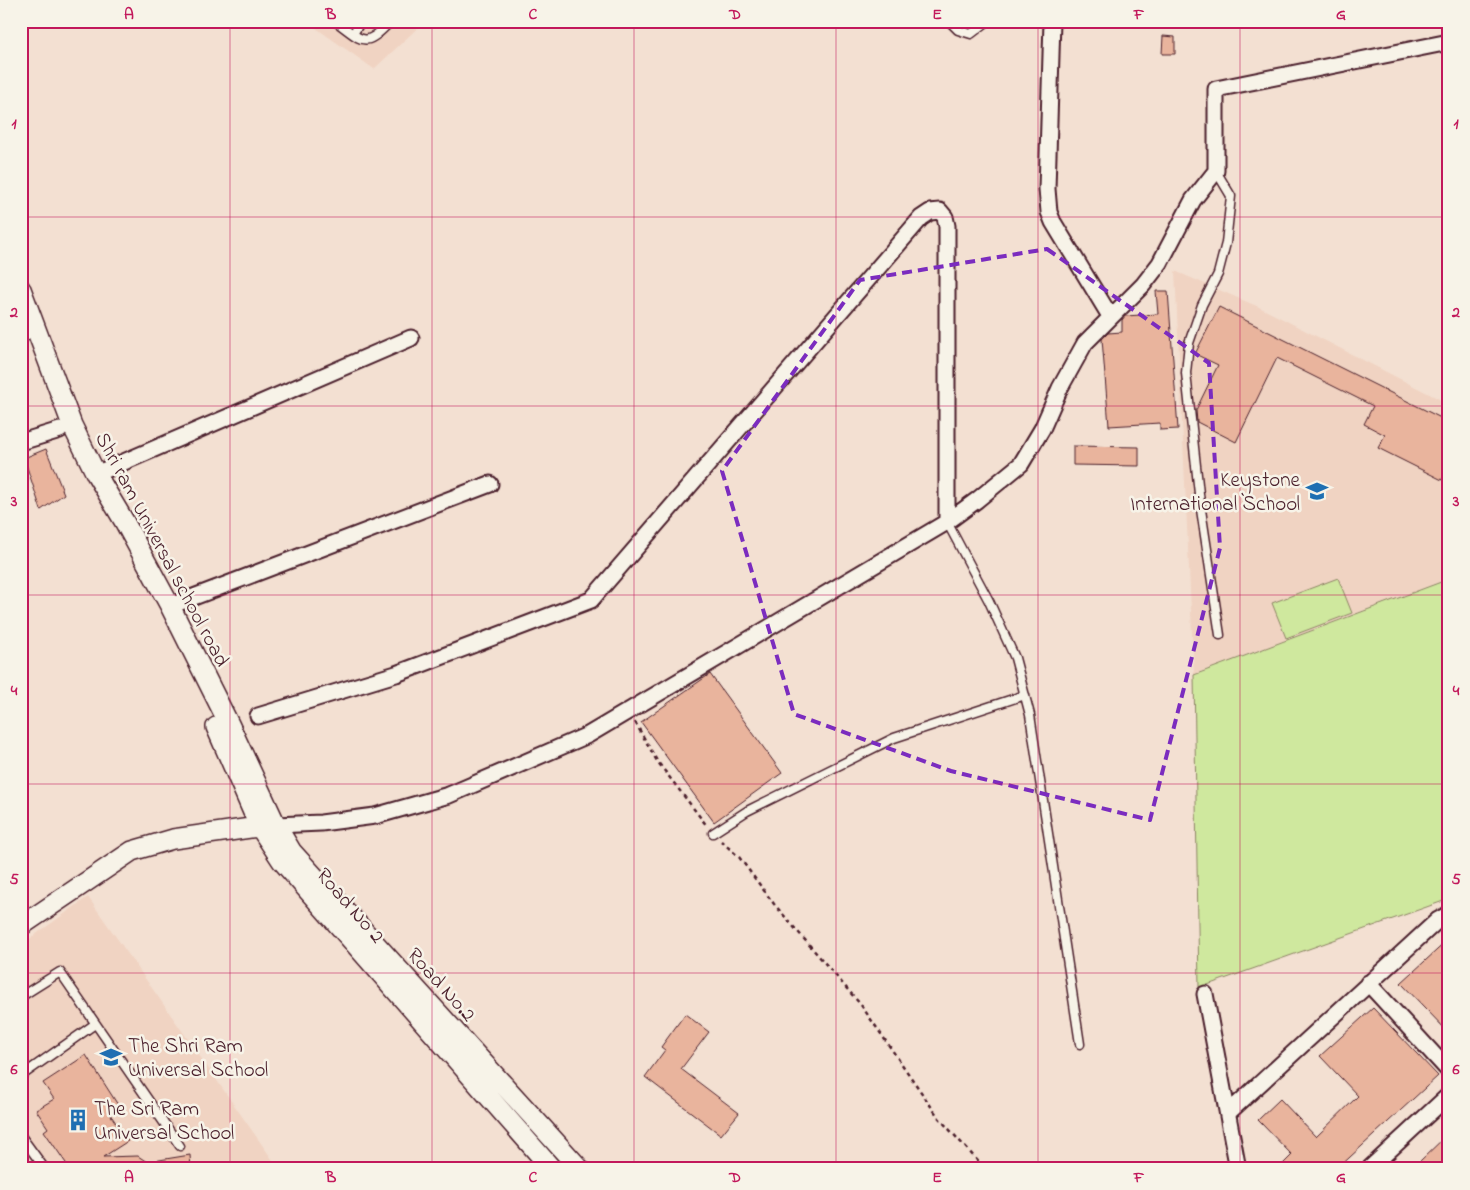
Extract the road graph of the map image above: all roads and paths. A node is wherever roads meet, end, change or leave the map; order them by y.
1 (335, 21) edge
2 (361, 21) edge
3 (391, 21) edge
4 (949, 21) edge
5 (988, 21) edge
6 (1052, 21) edge
7 (353, 34) junction
8 (1449, 42) edge
9 (1216, 171) junction
10 (21, 289) edge
11 (1110, 316) junction
12 (22, 331) edge
13 (411, 338) dead end
14 (60, 430) junction
15 (21, 442) edge
16 (96, 474) junction
17 (490, 484) dead end
18 (947, 522) junction
19 (170, 606) junction
20 (1220, 635) dead end
21 (1025, 695) junction
22 (629, 712) junction
23 (258, 716) dead end
24 (267, 826) junction
25 (713, 833) junction
26 (1449, 914) edge
27 (21, 926) edge
28 (1368, 984) junction
29 (25, 994) dead end
30 (1205, 994) dead end
31 (95, 1024) junction
32 (1080, 1044) dead end
33 (1449, 1070) edge
34 (21, 1076) edge
35 (1449, 1095) edge
36 (1228, 1112) junction
37 (21, 1136) edge
38 (180, 1146) dead end
39 (41, 1167) edge
40 (552, 1169) edge
41 (580, 1169) edge
42 (985, 1169) edge
43 (1238, 1169) edge
44 (1369, 1169) edge

1 - 7 lane
2 - 7 lane
3 - 7 lane
4 - 5 lane
6 - 11 street
8 - 9 street
9 - 11 street
9 - 20 lane
10 - 16 street, Shri ram Universal school road
11 - 18 street
12 - 14 street, Shri ram Universal school road
13 - 16 street
14 - 15 street
14 - 24 street, Shri ram Universal school road
16 - 19 street, Shri ram Universal school road
17 - 19 street
18 - 21 lane
18 - 22 street
18 - 23 street
19 - 24 street, Shri ram Universal school road
21 - 25 lane
21 - 32 lane
22 - 24 street
22 - 25 path
24 - 27 street
24 - 40 street, Road No 2
24 - 41 street, Road No.2
25 - 42 path
26 - 28 street
28 - 33 street
28 - 36 street
29 - 31 lane
30 - 36 street
31 - 34 lane
31 - 38 lane
35 - 44 street
36 - 43 street
37 - 39 lane

